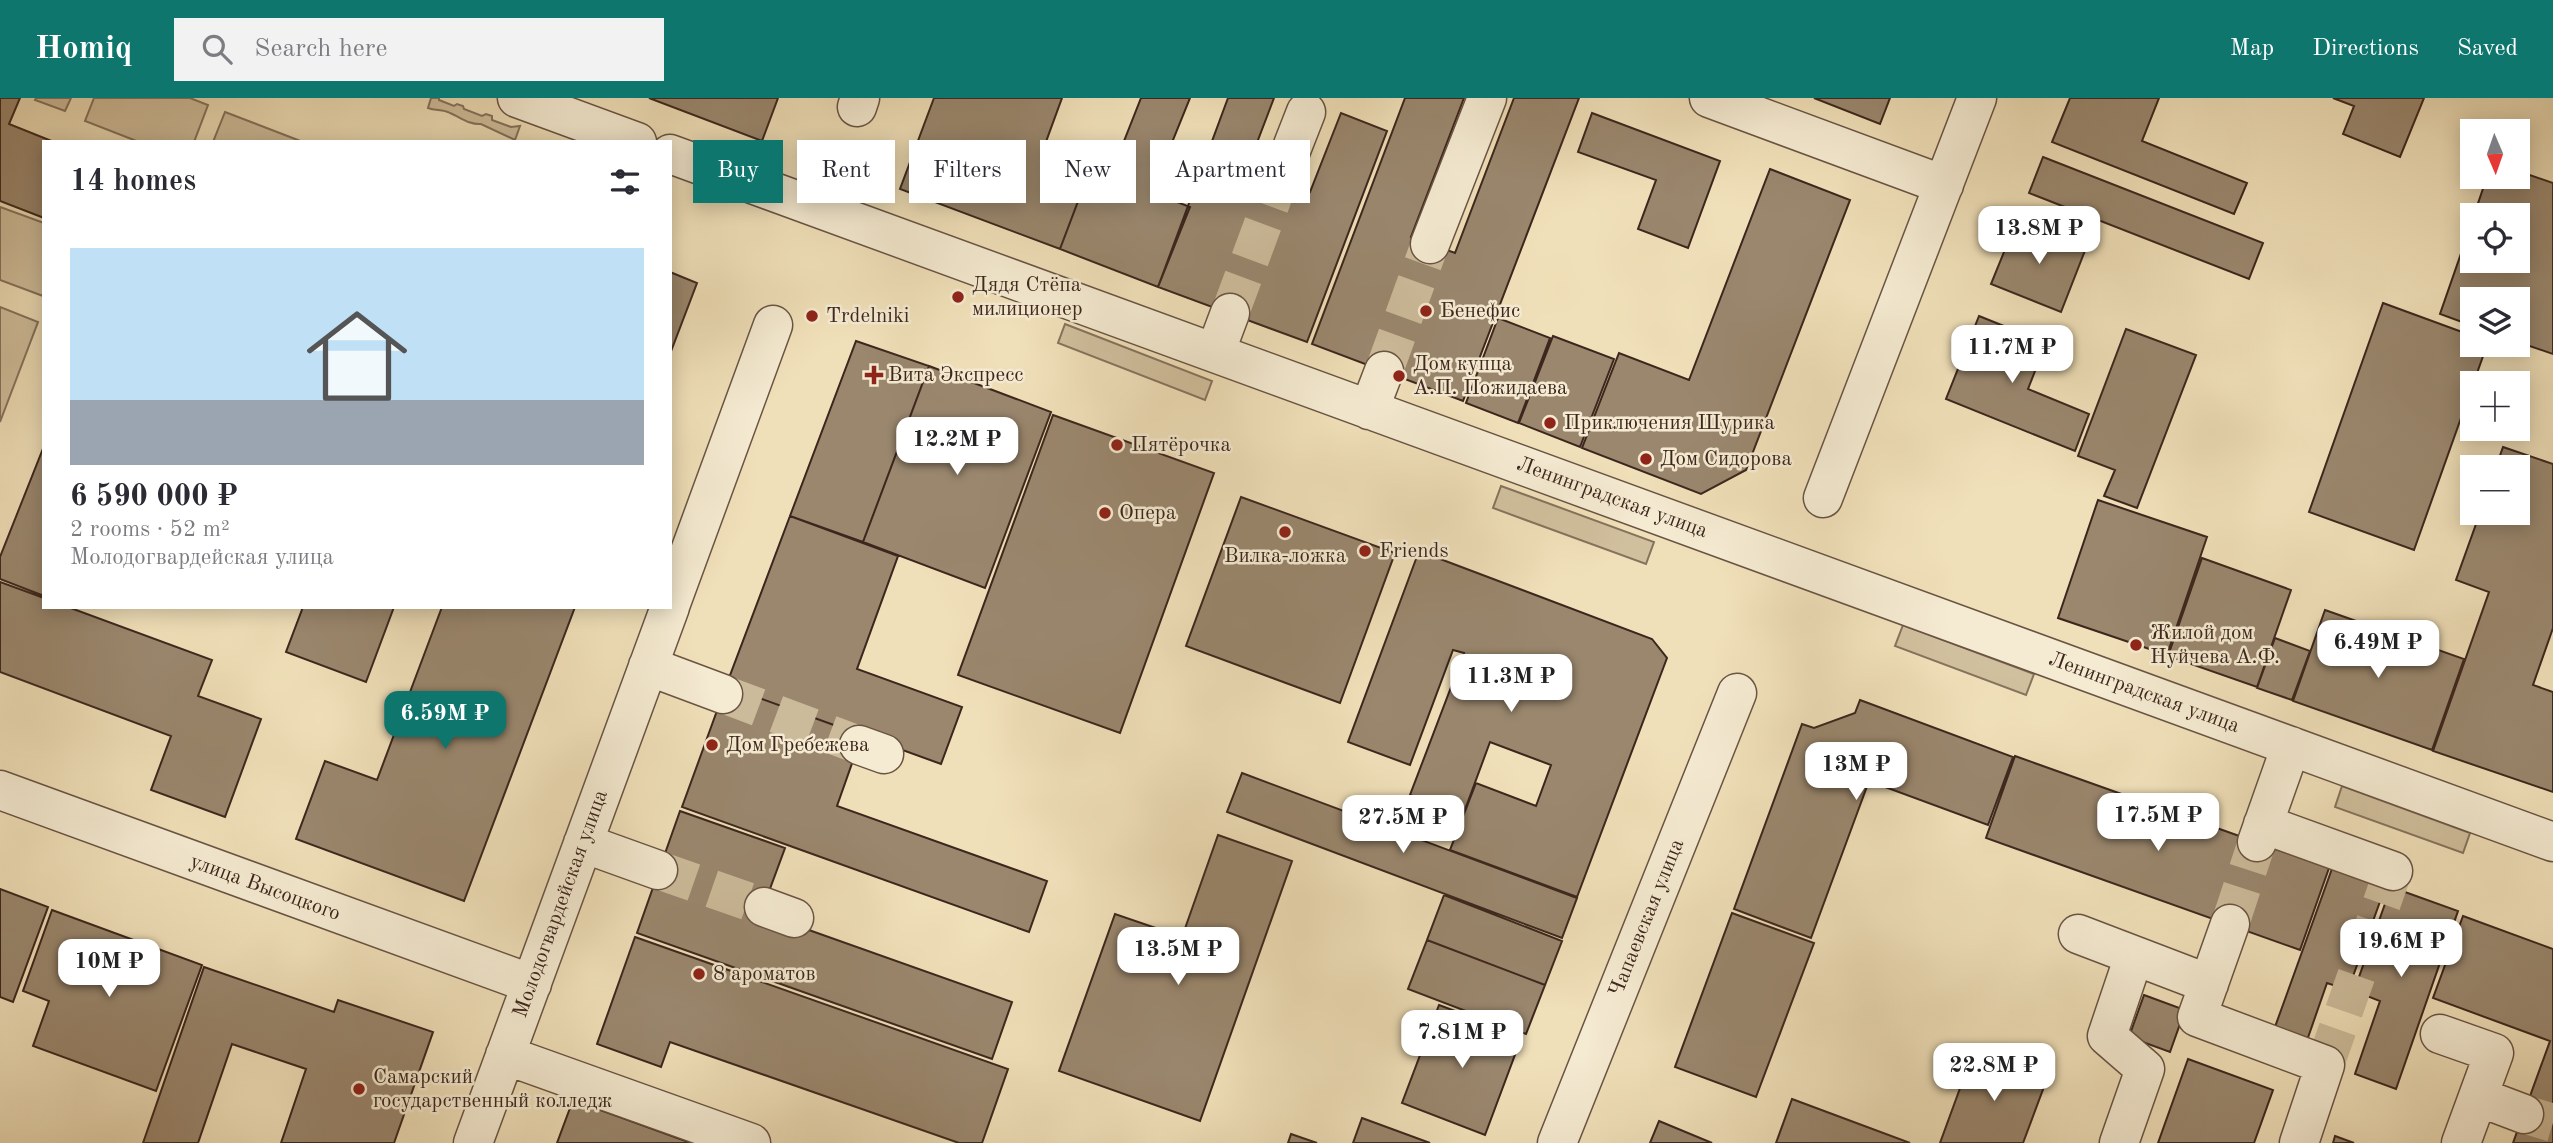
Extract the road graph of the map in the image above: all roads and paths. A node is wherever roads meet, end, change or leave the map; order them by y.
1 (517, 98) edge
2 (1487, 98) edge
3 (1709, 98) edge
4 (1977, 98) edge
5 (1306, 112) dead end
6 (631, 140) edge
7 (1295, 140) edge
8 (672, 155) edge
9 (1944, 185) junction
10 (1430, 244) tunnel mouth
11 (1230, 313) tunnel mouth
12 (773, 325) dead end
13 (1215, 353) junction
14 (1384, 371) tunnel mouth
15 (1370, 410) junction
16 (1823, 498) dead end
17 (672, 602) edge
18 (669, 609) edge
19 (648, 666) junction
20 (1737, 693) dead end
21 (723, 694) tunnel mouth
22 (2291, 746) junction
23 (0, 790) edge
24 (2553, 842) edge
25 (583, 843) junction
26 (658, 870) tunnel mouth
27 (2393, 871) dead end
28 (2230, 924) tunnel mouth
29 (2078, 934) dead end
30 (2134, 956) junction
31 (531, 984) junction
32 (2209, 984) junction
33 (2440, 1034) dead end
34 (505, 1055) junction
35 (2479, 1097) junction
36 (2524, 1114) tunnel mouth
37 (473, 1143) edge
38 (751, 1143) edge
39 (1557, 1143) edge
40 (2119, 1143) edge
41 (2299, 1143) edge
42 (2461, 1143) edge

1 - 6 street
2 - 10 street
3 - 9 street
4 - 9 street
5 - 7 street
8 - 13 street, Ленинградская улица
9 - 16 street
11 - 13 street
12 - 17 street, Молодогвардейская улица
13 - 15 street, Ленинградская улица
14 - 15 street
15 - 22 street, Ленинградская улица
18 - 19 street, Молодогвардейская улица
19 - 21 street
19 - 25 street, Молодогвардейская улица
20 - 39 street, Чапаевская улица
22 - 24 street, Ленинградская улица
22 - 27 street
23 - 31 street, улица Высоцкого
25 - 26 street
25 - 31 street, Молодогвардейская улица
28 - 32 street
29 - 30 street
30 - 32 street
30 - 40 street
31 - 34 street, Молодогвардейская улица
32 - 41 street
33 - 35 street
34 - 37 street, Молодогвардейская улица
34 - 38 street
35 - 36 street
35 - 42 street

